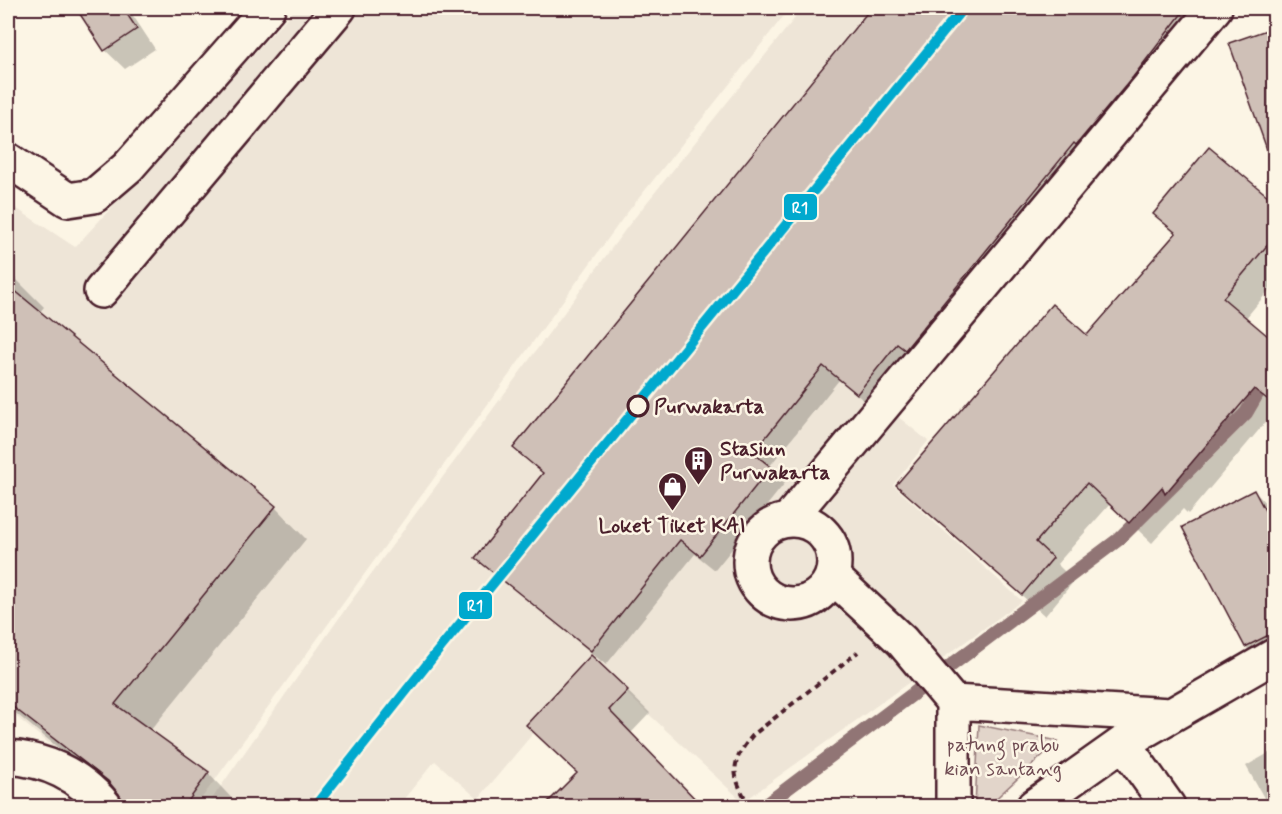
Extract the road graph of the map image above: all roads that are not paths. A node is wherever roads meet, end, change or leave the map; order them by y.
1 (268, 8) edge
2 (339, 8) edge
3 (1215, 8) edge
4 (8, 160) edge
5 (101, 291) dead end
6 (788, 520) junction
7 (832, 576) junction
8 (1275, 656) edge
9 (948, 696) junction
10 (1170, 715) junction
11 (1124, 744) junction
12 (8, 757) edge
13 (105, 807) edge
14 (953, 807) edge
15 (1034, 807) edge
16 (1168, 807) edge

1 - 4 street
2 - 5 street
3 - 6 street
6 - 7 street
6 - 7 street
7 - 9 street
8 - 10 street
9 - 10 street
9 - 14 street
10 - 11 street
11 - 15 street
11 - 16 street
12 - 13 street

